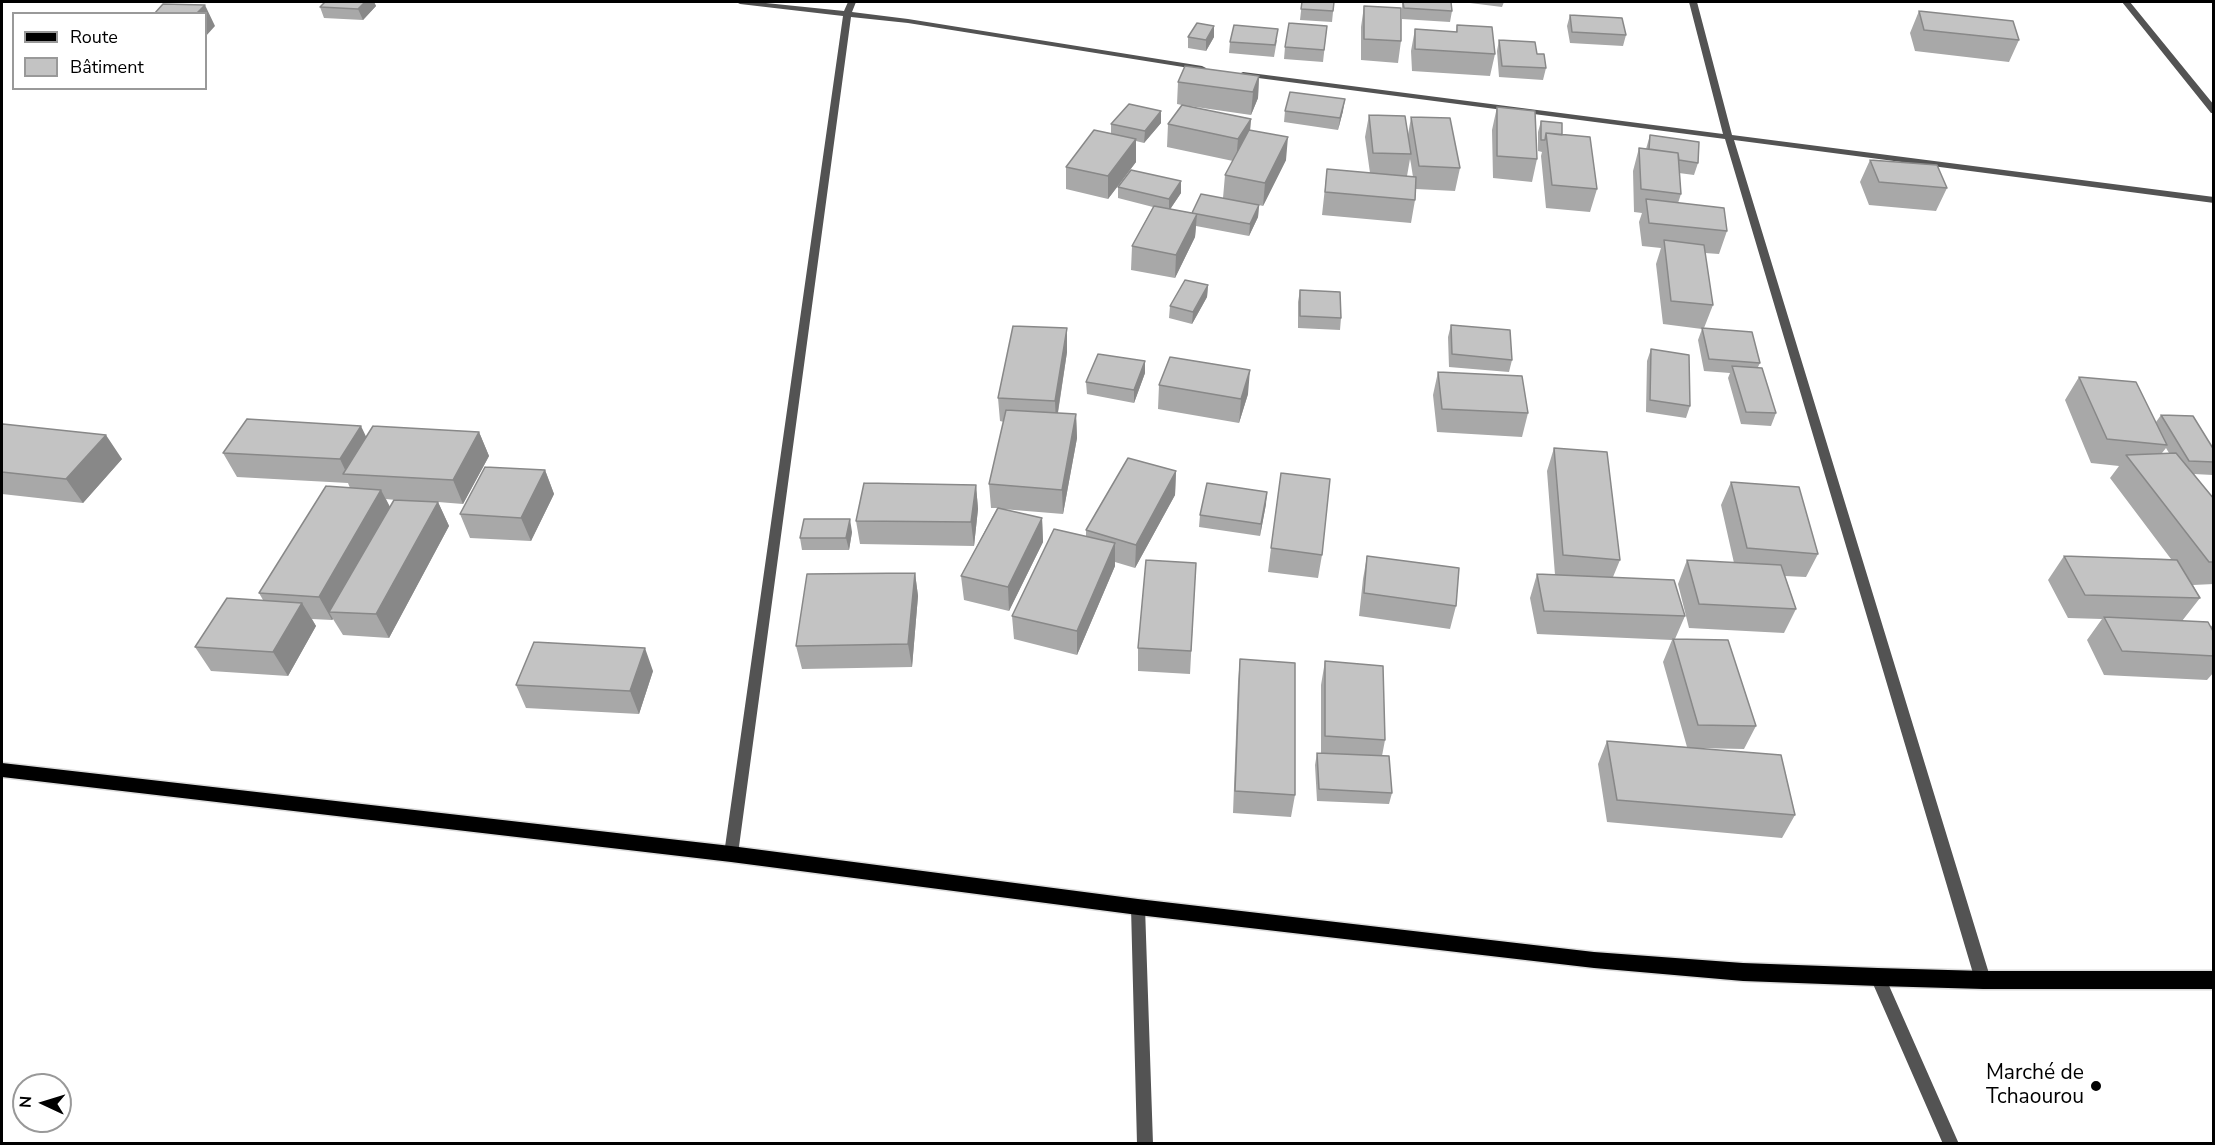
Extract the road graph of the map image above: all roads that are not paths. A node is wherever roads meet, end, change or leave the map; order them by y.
1 (740, 2) edge
2 (797, 2) edge
3 (852, 2) edge
4 (1693, 2) edge
5 (2126, 2) edge
6 (787, 6) junction
7 (847, 14) junction
8 (1212, 70) edge
9 (1235, 73) edge
10 (2214, 111) edge
11 (1729, 139) junction
12 (2214, 200) edge
13 (2, 770) edge
14 (731, 854) junction
15 (1138, 908) junction
16 (1878, 977) junction
17 (1983, 980) junction
18 (2214, 980) edge
19 (1145, 1143) edge
20 (1951, 1143) edge

1 - 6 street
2 - 6 street
3 - 7 street
4 - 11 street
5 - 10 street
6 - 7 street
7 - 8 street
7 - 14 street
9 - 11 street
11 - 12 street
11 - 17 street
13 - 14 main road
14 - 15 main road
15 - 16 main road
15 - 19 street
16 - 17 main road
16 - 20 street
17 - 18 main road

